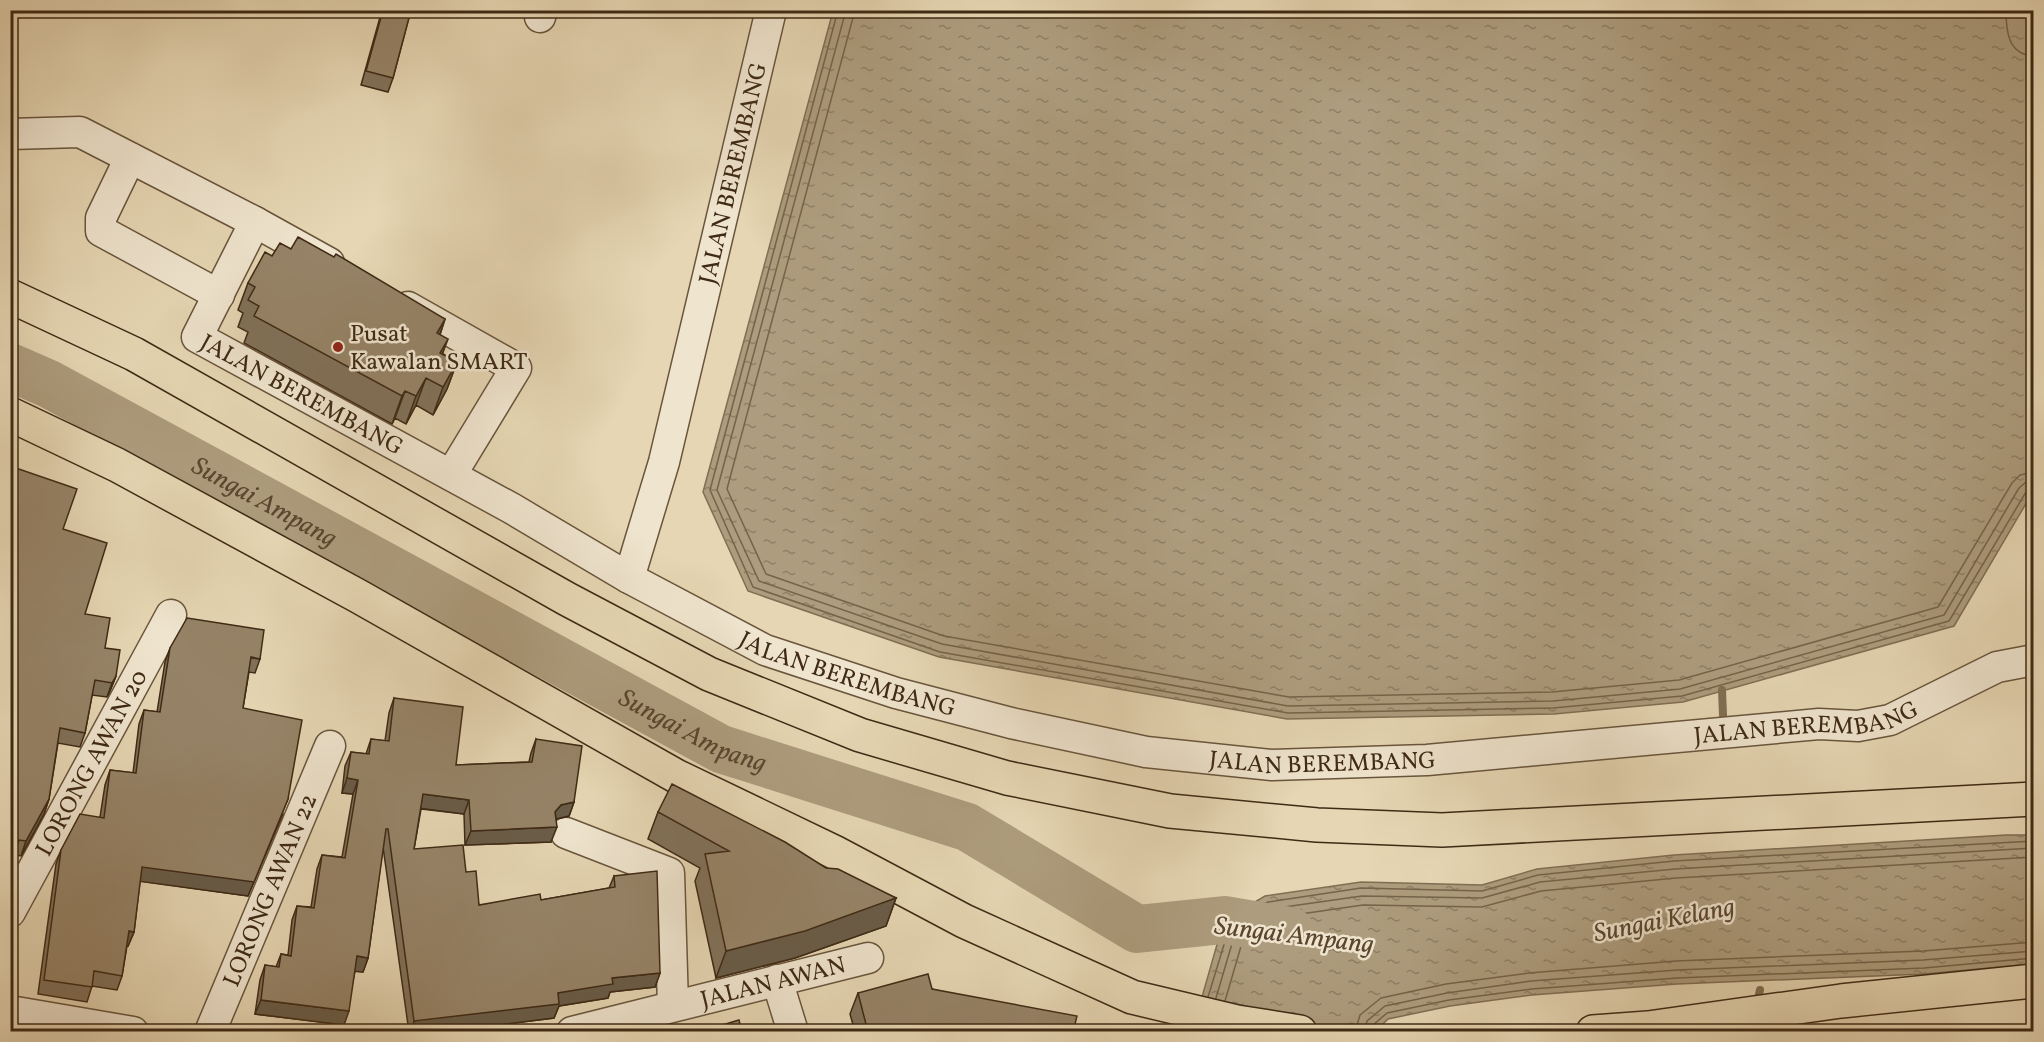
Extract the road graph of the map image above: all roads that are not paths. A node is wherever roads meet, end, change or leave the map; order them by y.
1 (771, 10) edge
2 (10, 134) edge
3 (130, 158) junction
4 (255, 222) junction
5 (349, 275) edge
6 (381, 292) edge
7 (219, 295) junction
8 (10, 296) edge
9 (10, 414) edge
10 (451, 475) junction
11 (629, 578) junction
12 (171, 615) dead end
13 (2034, 660) edge
14 (330, 746) dead end
15 (2034, 799) edge
16 (566, 833) dead end
17 (10, 912) edge
18 (868, 958) dead end
19 (777, 980) junction
20 (2034, 981) edge
21 (673, 1006) junction
22 (10, 1011) edge
23 (86, 1028) edge
24 (133, 1032) edge
25 (210, 1032) edge
26 (572, 1032) edge
27 (793, 1032) edge
28 (1300, 1032) edge
29 (1593, 1032) edge

1 - 11 street, JALAN BEREMBANG
2 - 3 street
3 - 4 street
3 - 7 street
4 - 5 street
4 - 7 street, JALAN BEREMBANG
6 - 10 street
7 - 10 street, JALAN BEREMBANG
8 - 15 highway
9 - 28 highway
10 - 11 street, JALAN BEREMBANG
11 - 13 street, JALAN BEREMBANG
12 - 17 street, LORONG AWAN 20
14 - 25 street, LORONG AWAN 22
16 - 21 street
18 - 19 street, JALAN AWAN
19 - 21 street, JALAN AWAN
19 - 27 street
20 - 29 highway
21 - 26 street, JALAN AWAN
22 - 23 street
23 - 24 street

